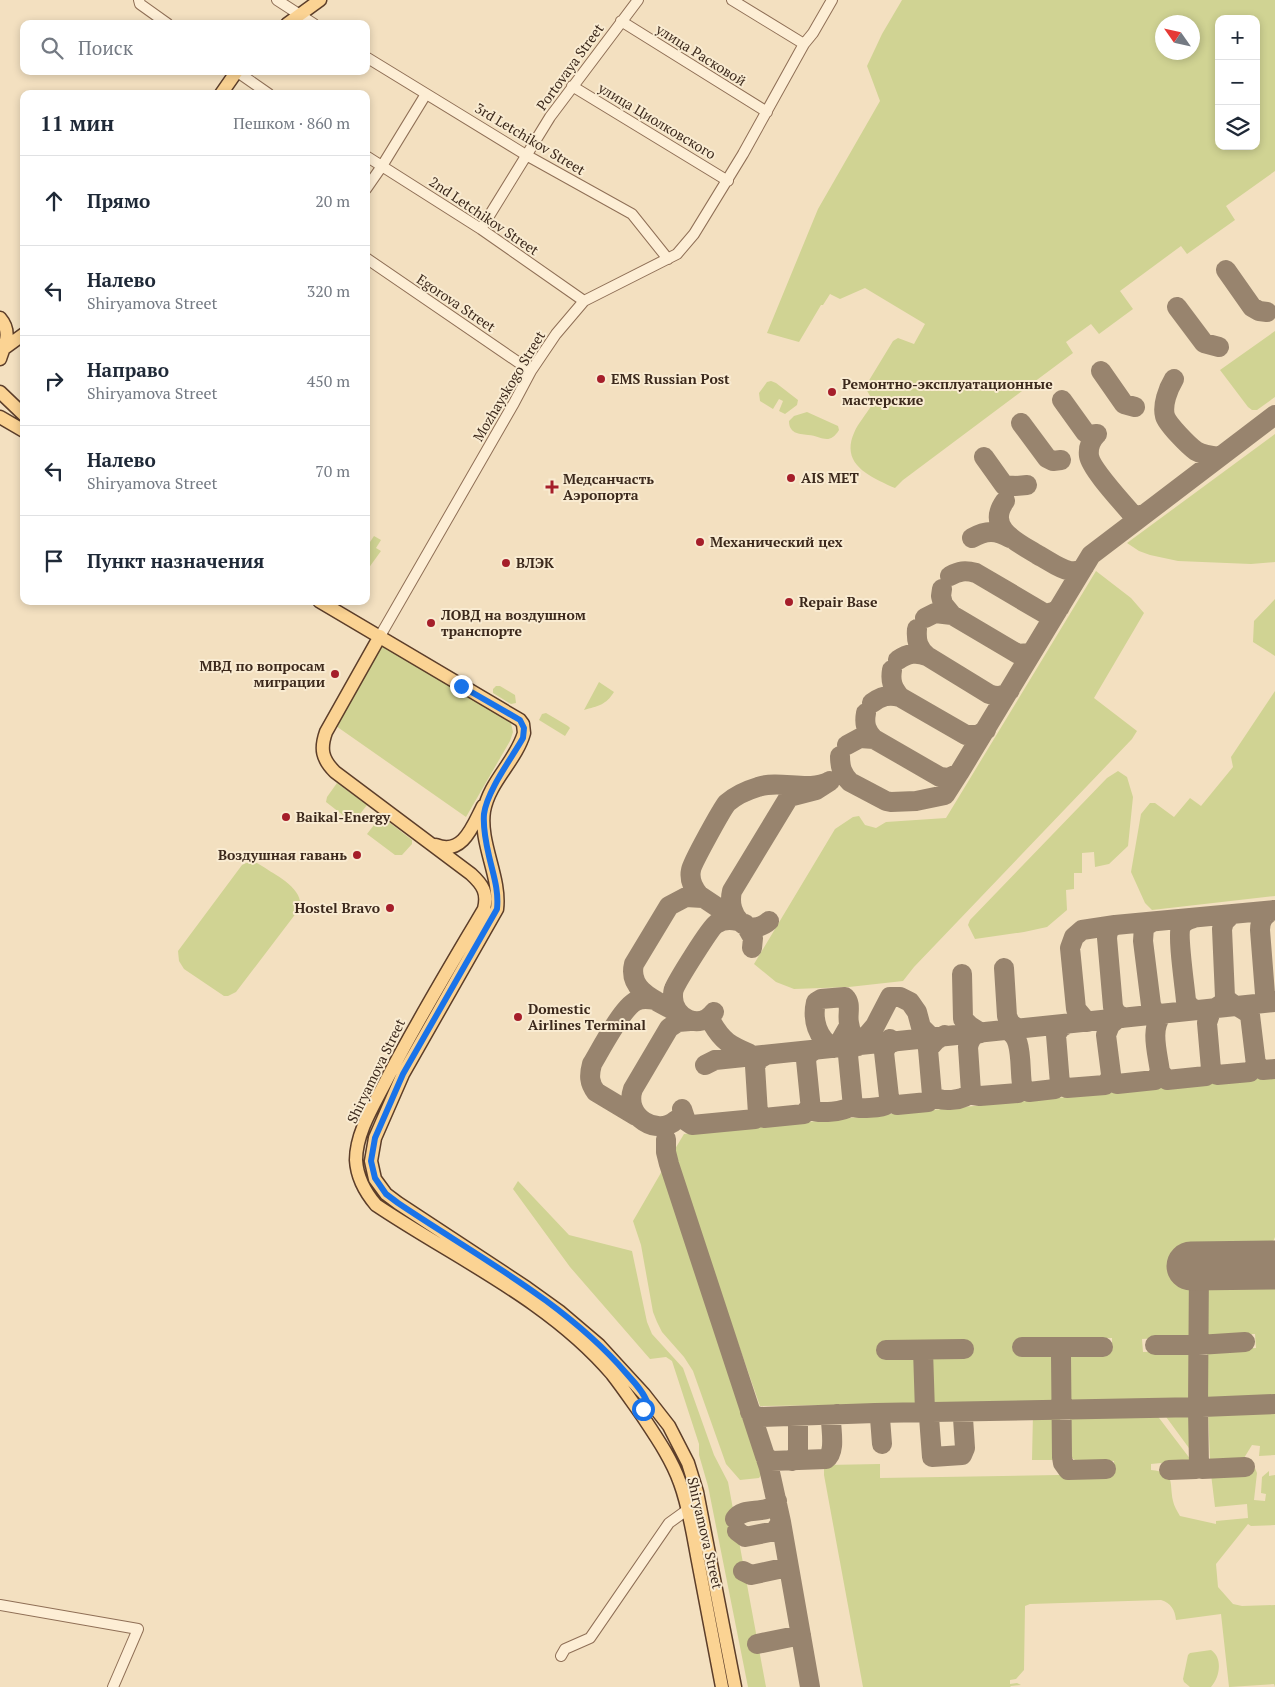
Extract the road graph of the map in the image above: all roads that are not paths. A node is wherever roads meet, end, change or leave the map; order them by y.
1 (277, 0) edge
2 (320, 0) edge
3 (638, 0) edge
4 (732, 0) edge
5 (832, 0) edge
6 (140, 2) edge
7 (300, 15) junction
8 (163, 20) edge
9 (293, 20) edge
10 (308, 20) edge
11 (621, 22) junction
12 (804, 44) junction
13 (370, 59) edge
14 (233, 75) edge
15 (242, 75) edge
16 (572, 86) junction
17 (224, 90) edge
18 (263, 90) edge
19 (426, 94) junction
20 (766, 112) junction
21 (526, 154) junction
22 (370, 158) edge
23 (382, 166) junction
24 (728, 181) junction
25 (370, 183) edge
26 (481, 229) junction
27 (668, 259) junction
28 (370, 261) edge
29 (584, 301) junction
30 (0, 316) edge
31 (20, 326) edge
32 (20, 337) edge
33 (1, 353) edge
34 (531, 371) junction
35 (0, 392) edge
36 (20, 411) edge
37 (0, 417) edge
38 (20, 429) edge
39 (326, 605) edge
40 (380, 636) junction
41 (492, 791) junction
42 (427, 840) junction
43 (639, 1388) junction
44 (631, 1401) junction
45 (676, 1439) junction
46 (663, 1450) junction
47 (687, 1510) junction
48 (0, 1605) edge
49 (560, 1656) dead end
50 (113, 1687) edge
51 (722, 1687) edge
52 (735, 1687) edge

1 - 7 street
2 - 7 main road
3 - 11 street, Portovaya Street
4 - 12 street
5 - 12 street, Mozhayskogo Street
6 - 8 street
7 - 9 main road
7 - 10 street
11 - 16 street, Portovaya Street
11 - 20 street, улица Расковой
12 - 20 street, Mozhayskogo Street
13 - 19 street, 3rd Letchikov Street
14 - 17 main road
15 - 18 street
16 - 21 street, Portovaya Street
16 - 24 street, улица Циолковского
19 - 21 street, 3rd Letchikov Street
19 - 23 street
20 - 24 street, Mozhayskogo Street
21 - 26 street, Portovaya Street
21 - 27 street, 3rd Letchikov Street
22 - 23 street, 2nd Letchikov Street
23 - 25 street
23 - 26 street, 2nd Letchikov Street
24 - 27 street, Mozhayskogo Street
26 - 29 street, 2nd Letchikov Street
27 - 29 street, Mozhayskogo Street
28 - 34 street, Egorova Street
29 - 34 street, Mozhayskogo Street
30 - 31 main road
30 - 33 main road
32 - 33 main road
34 - 40 street, Mozhayskogo Street
35 - 36 main road
37 - 38 main road
39 - 40 main road, Shiryamova Street
40 - 41 main road, Shiryamova Street
40 - 42 main road, Shiryamova Street
41 - 42 main road
41 - 43 main road, Shiryamova Street
42 - 44 main road, Shiryamova Street
43 - 44 main road
43 - 45 main road, Shiryamova Street
44 - 46 main road, Shiryamova Street
45 - 46 main road
45 - 52 main road, Shiryamova Street
46 - 47 main road, Shiryamova Street
47 - 49 street
47 - 51 main road, Shiryamova Street
48 - 50 street

